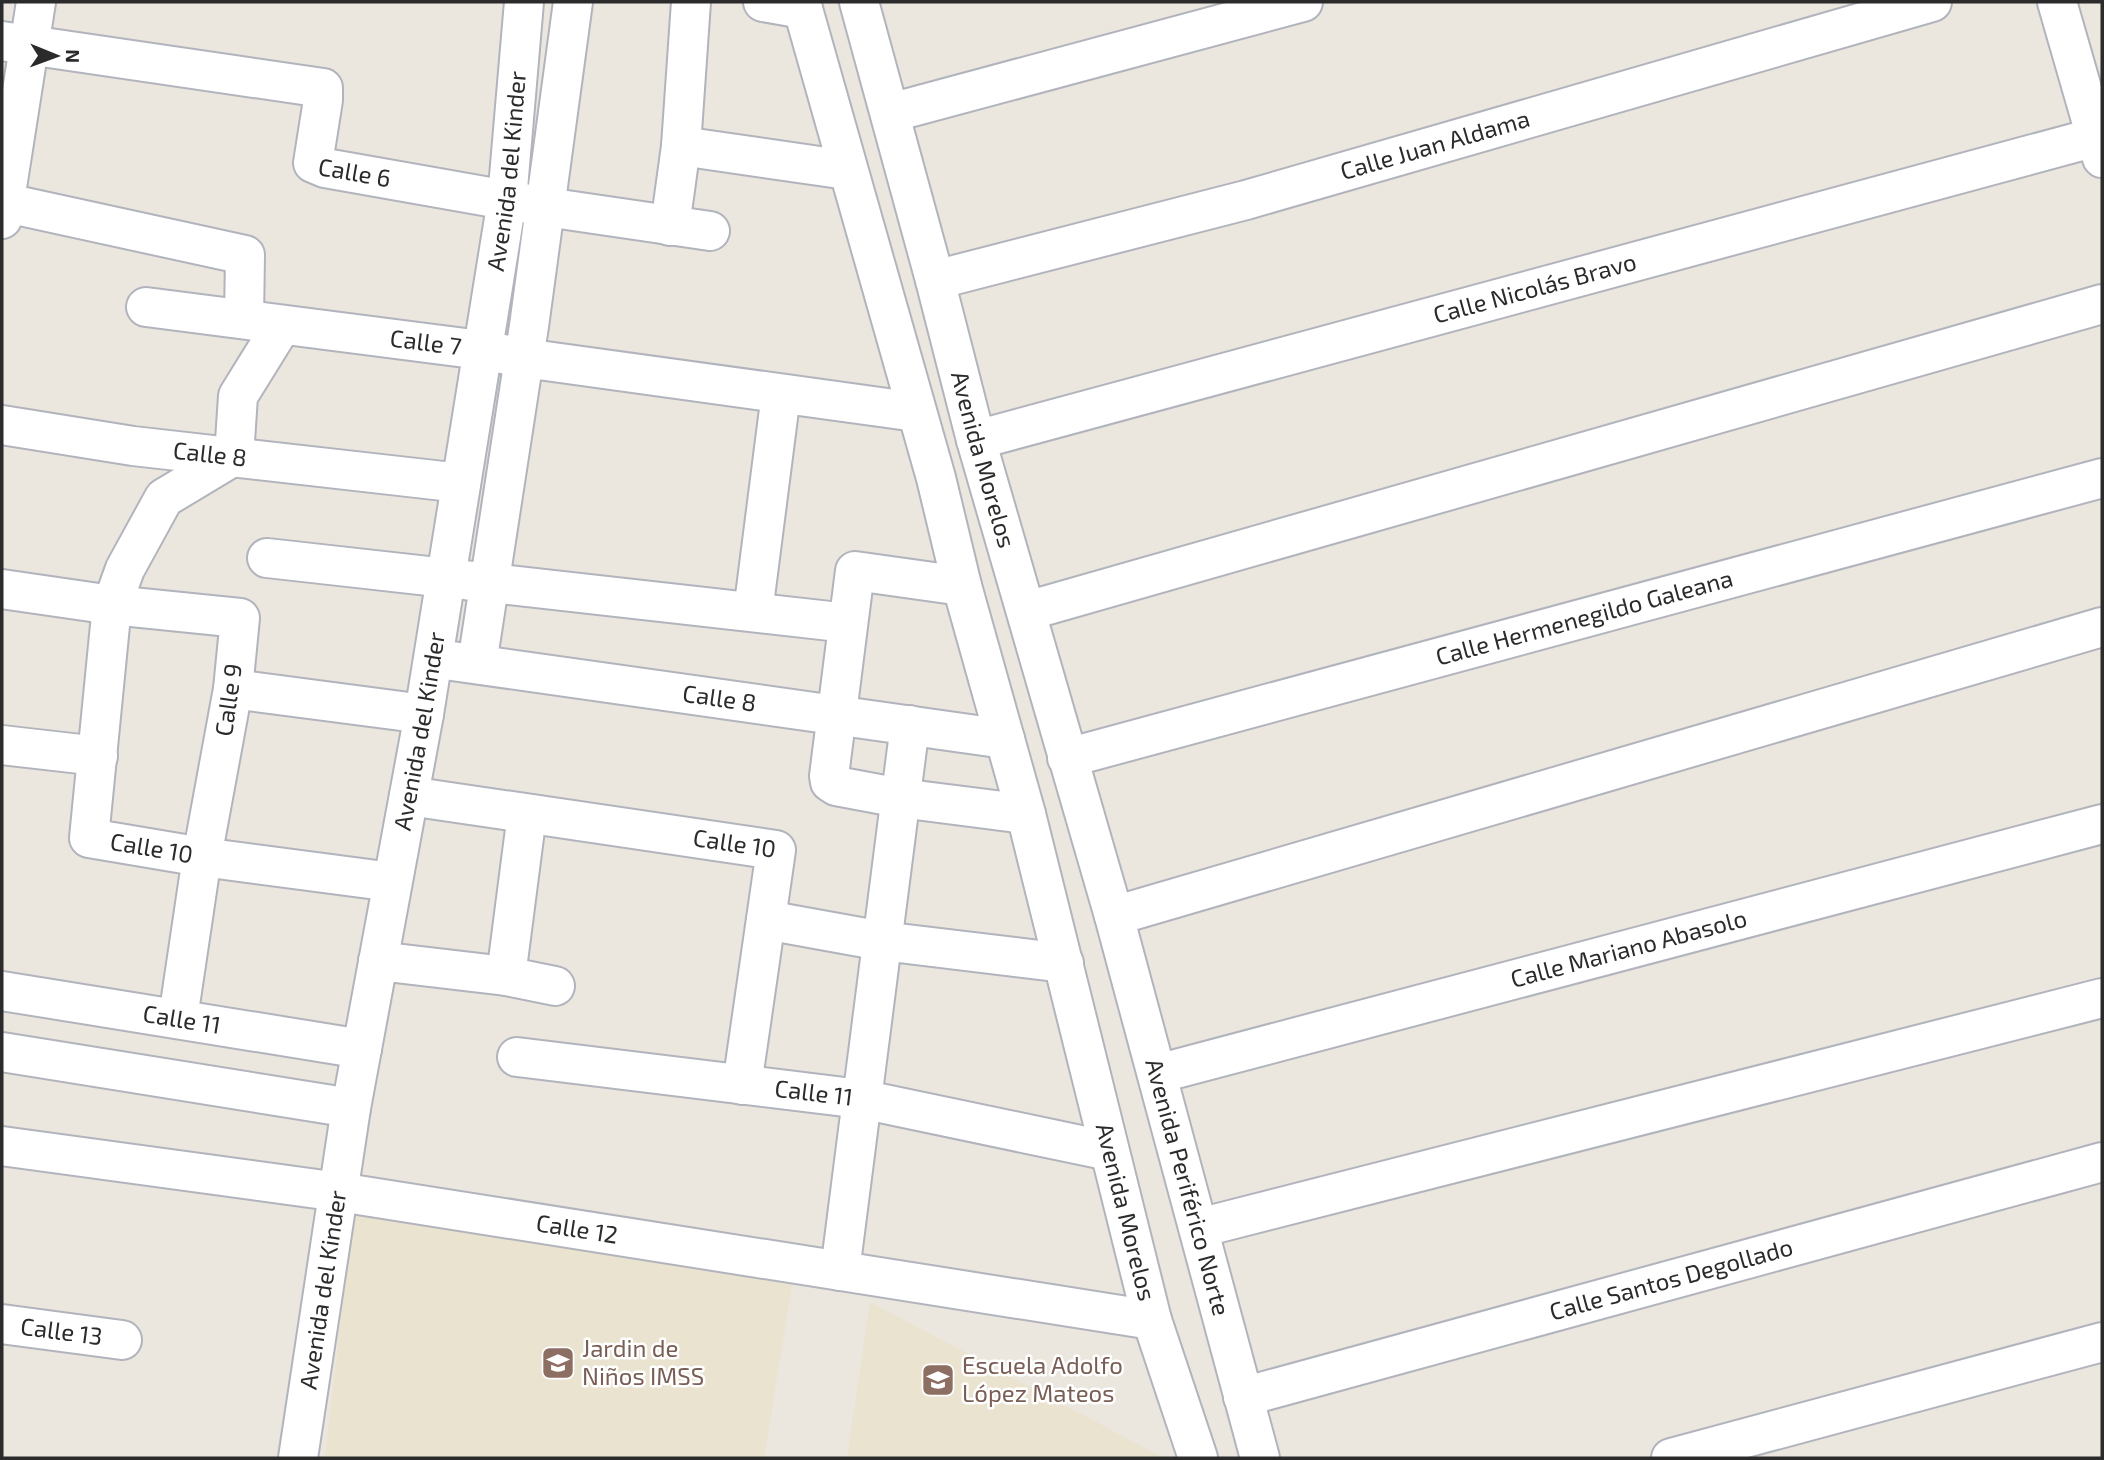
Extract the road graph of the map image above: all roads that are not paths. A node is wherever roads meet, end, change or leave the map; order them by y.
1 (36, 2) edge
2 (524, 2) edge
3 (573, 2) edge
4 (691, 2) edge
5 (763, 2) edge
6 (859, 2) edge
7 (1303, 2) edge
8 (1932, 2) edge
9 (2057, 2) edge
10 (802, 6) edge
11 (16, 43) edge
12 (890, 113) junction
13 (681, 146) junction
14 (2099, 147) edge
15 (847, 170) junction
16 (507, 200) junction
17 (546, 207) junction
18 (3, 208) edge
19 (670, 226) junction
20 (710, 231) dead end
21 (935, 280) junction
22 (2102, 304) edge
23 (146, 307) dead end
24 (243, 319) junction
25 (282, 325) junction
26 (481, 350) junction
27 (524, 358) junction
28 (781, 394) junction
29 (916, 412) junction
30 (2, 425) edge
31 (976, 440) junction
32 (234, 456) junction
33 (2102, 478) edge
34 (461, 483) junction
35 (267, 558) dead end
36 (445, 580) junction
37 (489, 584) junction
38 (962, 586) junction
39 (2, 589) edge
40 (112, 605) junction
41 (1027, 611) junction
42 (754, 612) junction
43 (848, 624) junction
44 (2102, 627) edge
45 (433, 658) junction
46 (477, 664) junction
47 (233, 689) junction
48 (424, 714) junction
49 (837, 715) junction
50 (910, 725) junction
51 (1004, 739) junction
52 (2, 745) edge
53 (97, 756) junction
54 (1067, 758) junction
55 (409, 796) junction
56 (900, 798) junction
57 (527, 814) junction
58 (1026, 814) junction
59 (2102, 824) edge
60 (202, 857) junction
61 (392, 882) junction
62 (1114, 916) junction
63 (766, 920) junction
64 (882, 941) junction
65 (378, 961) junction
66 (1064, 963) junction
67 (506, 976) junction
68 (555, 986) dead end
69 (2, 991) edge
70 (2102, 998) edge
71 (178, 1018) junction
72 (362, 1049) junction
73 (2, 1052) edge
74 (517, 1057) dead end
75 (1157, 1074) junction
76 (741, 1085) junction
77 (861, 1099) junction
78 (351, 1108) junction
79 (2, 1146) edge
80 (1109, 1151) junction
81 (2102, 1162) edge
82 (339, 1192) junction
83 (1199, 1228) junction
84 (840, 1271) junction
85 (1153, 1320) junction
86 (2, 1324) edge
87 (122, 1340) dead end
88 (2102, 1342) edge
89 (1242, 1398) junction
90 (298, 1458) edge
91 (1198, 1458) edge
92 (1260, 1458) edge
93 (1671, 1458) edge

1 - 11 street
2 - 16 street, Avenida del Kinder
3 - 17 street
4 - 13 street
5 - 10 street
6 - 12 street, Avenida Morelos
7 - 12 street
8 - 21 street, Calle Juan Aldama
9 - 14 street
10 - 15 street
11 - 16 street, Calle 6
11 - 18 street
12 - 21 street, Avenida Morelos
13 - 15 street
13 - 19 street
14 - 31 street, Calle Nicolás Bravo
15 - 29 street
16 - 17 street, Calle 6
16 - 26 street, Avenida del Kinder
17 - 19 street, Calle 6
17 - 27 street
18 - 24 street
19 - 20 street, Calle 6
21 - 31 street, Avenida Morelos
22 - 41 street
23 - 24 street, Calle 7
24 - 25 street, Calle 7
25 - 26 street, Calle 7
25 - 32 street
26 - 27 street, Calle 7
26 - 34 street, Avenida del Kinder
27 - 28 street, Calle 7
27 - 37 street
28 - 29 street, Calle 7
28 - 42 street
29 - 38 street, Avenida Morelos
30 - 32 street, Calle 8
31 - 41 street, Avenida Morelos
32 - 34 street, Calle 8
32 - 40 street
33 - 54 street, Calle Hermenegildo Galeana
34 - 36 street, Avenida del Kinder
35 - 36 street
36 - 37 street
36 - 45 street, Avenida del Kinder
37 - 42 street
37 - 46 street
38 - 43 street
38 - 51 street, Avenida Morelos
39 - 40 street, Calle 9
40 - 47 street, Calle 9
40 - 53 street
41 - 54 street, Avenida Morelos
42 - 43 street
43 - 49 street
44 - 62 street
45 - 46 street, Calle 8
45 - 48 street, Avenida del Kinder
46 - 49 street, Calle 8
47 - 48 street
47 - 60 street, Calle 9
48 - 55 street, Avenida del Kinder
49 - 50 street, Calle 8
49 - 56 street
50 - 51 street, Calle 8
50 - 56 street
51 - 58 street, Avenida Morelos
52 - 53 street
53 - 60 street, Calle 10
54 - 62 street, Avenida Morelos
55 - 57 street, Calle 10
55 - 61 street, Avenida del Kinder
56 - 58 street
56 - 64 street
57 - 63 street, Calle 10
57 - 67 street
58 - 66 street, Avenida Morelos
59 - 75 street, Calle Mariano Abasolo
60 - 61 street, Calle 10
60 - 71 street, Calle 9
61 - 65 street, Avenida del Kinder
62 - 75 street, Avenida Periférico Norte
63 - 64 street
63 - 76 street
64 - 66 street
64 - 77 street
65 - 67 street
65 - 72 street, Avenida del Kinder
66 - 80 street, Avenida Morelos
67 - 68 street
69 - 71 street, Calle 11
70 - 83 street
71 - 72 street, Calle 11
72 - 78 street, Avenida del Kinder
73 - 78 street
74 - 76 street, Calle 11
75 - 83 street, Avenida Periférico Norte
76 - 77 street, Calle 11
77 - 80 street, Calle 11
77 - 84 street
78 - 82 street, Avenida del Kinder
79 - 82 street, Calle 12
80 - 85 street, Avenida Morelos
81 - 89 street, Calle Santos Degollado
82 - 84 street, Calle 12
82 - 90 street, Avenida del Kinder
83 - 89 street, Avenida Periférico Norte
84 - 85 street, Calle 12
85 - 91 street, Avenida Morelos
86 - 87 street, Calle 13
88 - 93 street
89 - 92 street, Avenida Periférico Norte

